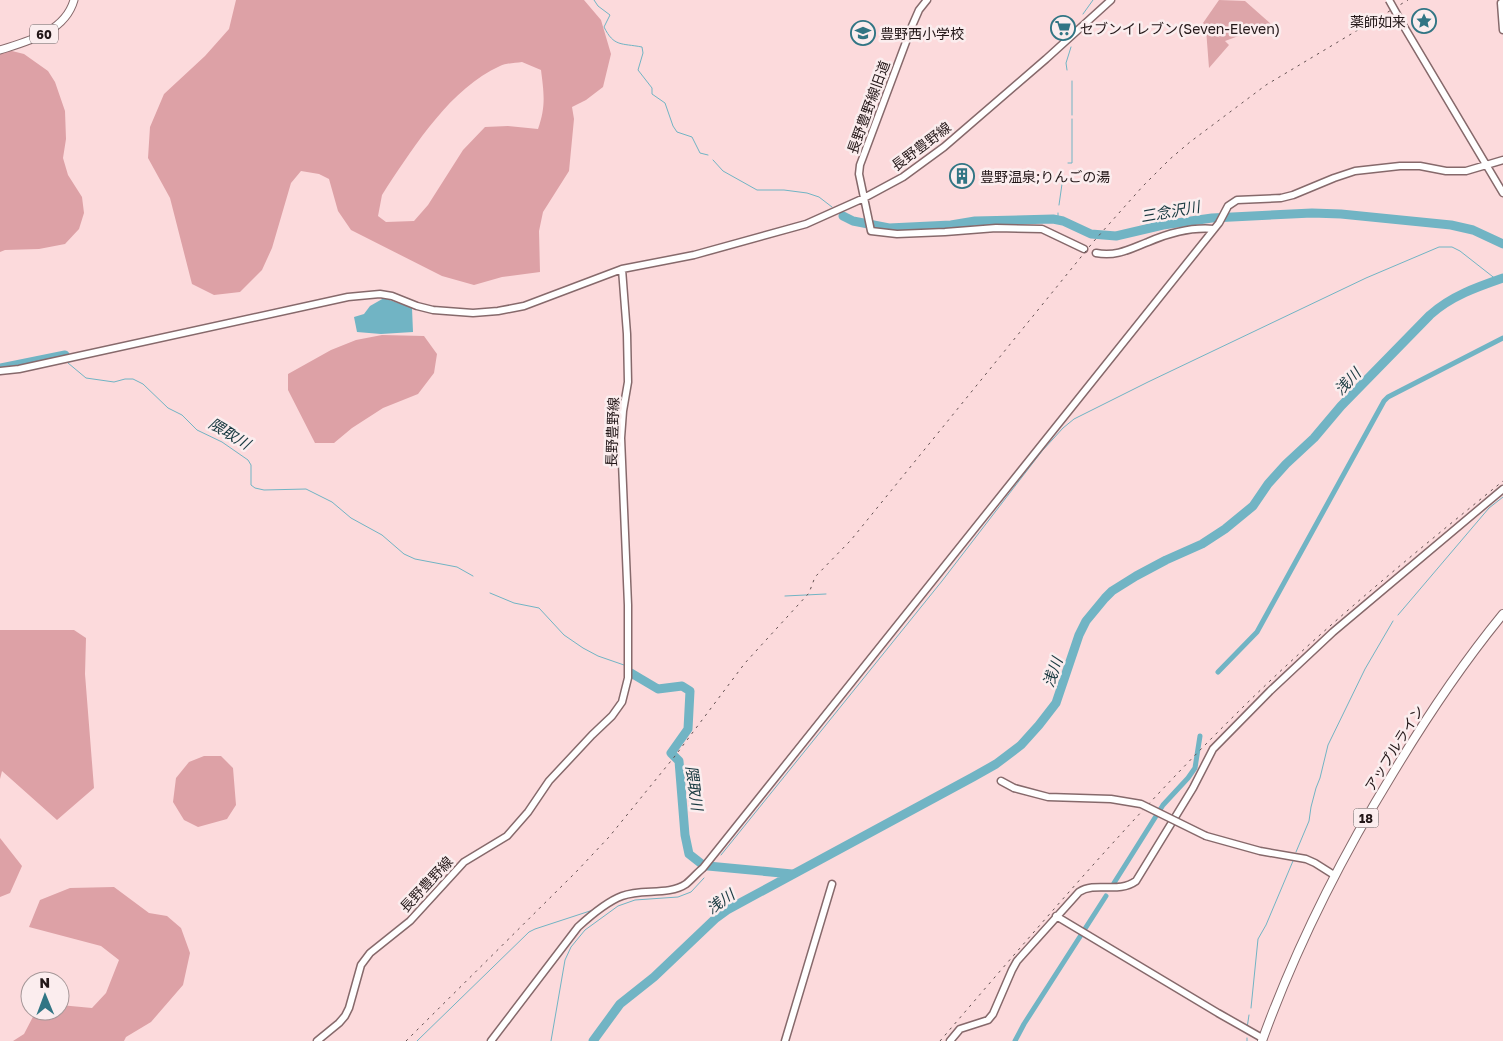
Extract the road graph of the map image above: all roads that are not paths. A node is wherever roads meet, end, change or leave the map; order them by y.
1 (74, 0) edge
2 (927, 0) edge
3 (1111, 0) edge
4 (1389, 0) edge
5 (1503, 2) edge
6 (1503, 30) edge
7 (0, 50) edge
8 (1503, 160) edge
9 (1486, 165) junction
10 (1503, 193) edge
11 (864, 198) junction
12 (1214, 229) junction
13 (1084, 248) dead end
14 (1096, 253) dead end
15 (622, 269) junction
16 (0, 371) edge
17 (1503, 489) edge
18 (1503, 614) edge
19 (1001, 781) dead end
20 (1334, 875) junction
21 (832, 884) dead end
22 (1056, 916) junction
23 (1262, 1040) edge
24 (317, 1041) edge
25 (491, 1041) edge
26 (785, 1041) edge
27 (950, 1041) edge

1 - 7 main road, 60
2 - 11 street, 長野豊野線旧道
3 - 11 street, 長野豊野線
4 - 9 street, bridge
5 - 6 street
8 - 9 street
9 - 10 street
9 - 12 street
11 - 13 street, 長野豊野線旧道
11 - 15 street, 長野豊野線
12 - 14 street
12 - 25 street
15 - 16 street
15 - 24 street, 長野豊野線
17 - 22 street
18 - 20 highway, アップルライン / 18
19 - 20 street, bridge
20 - 23 highway, アップルライン / 18
21 - 26 street
22 - 23 street
22 - 27 street

